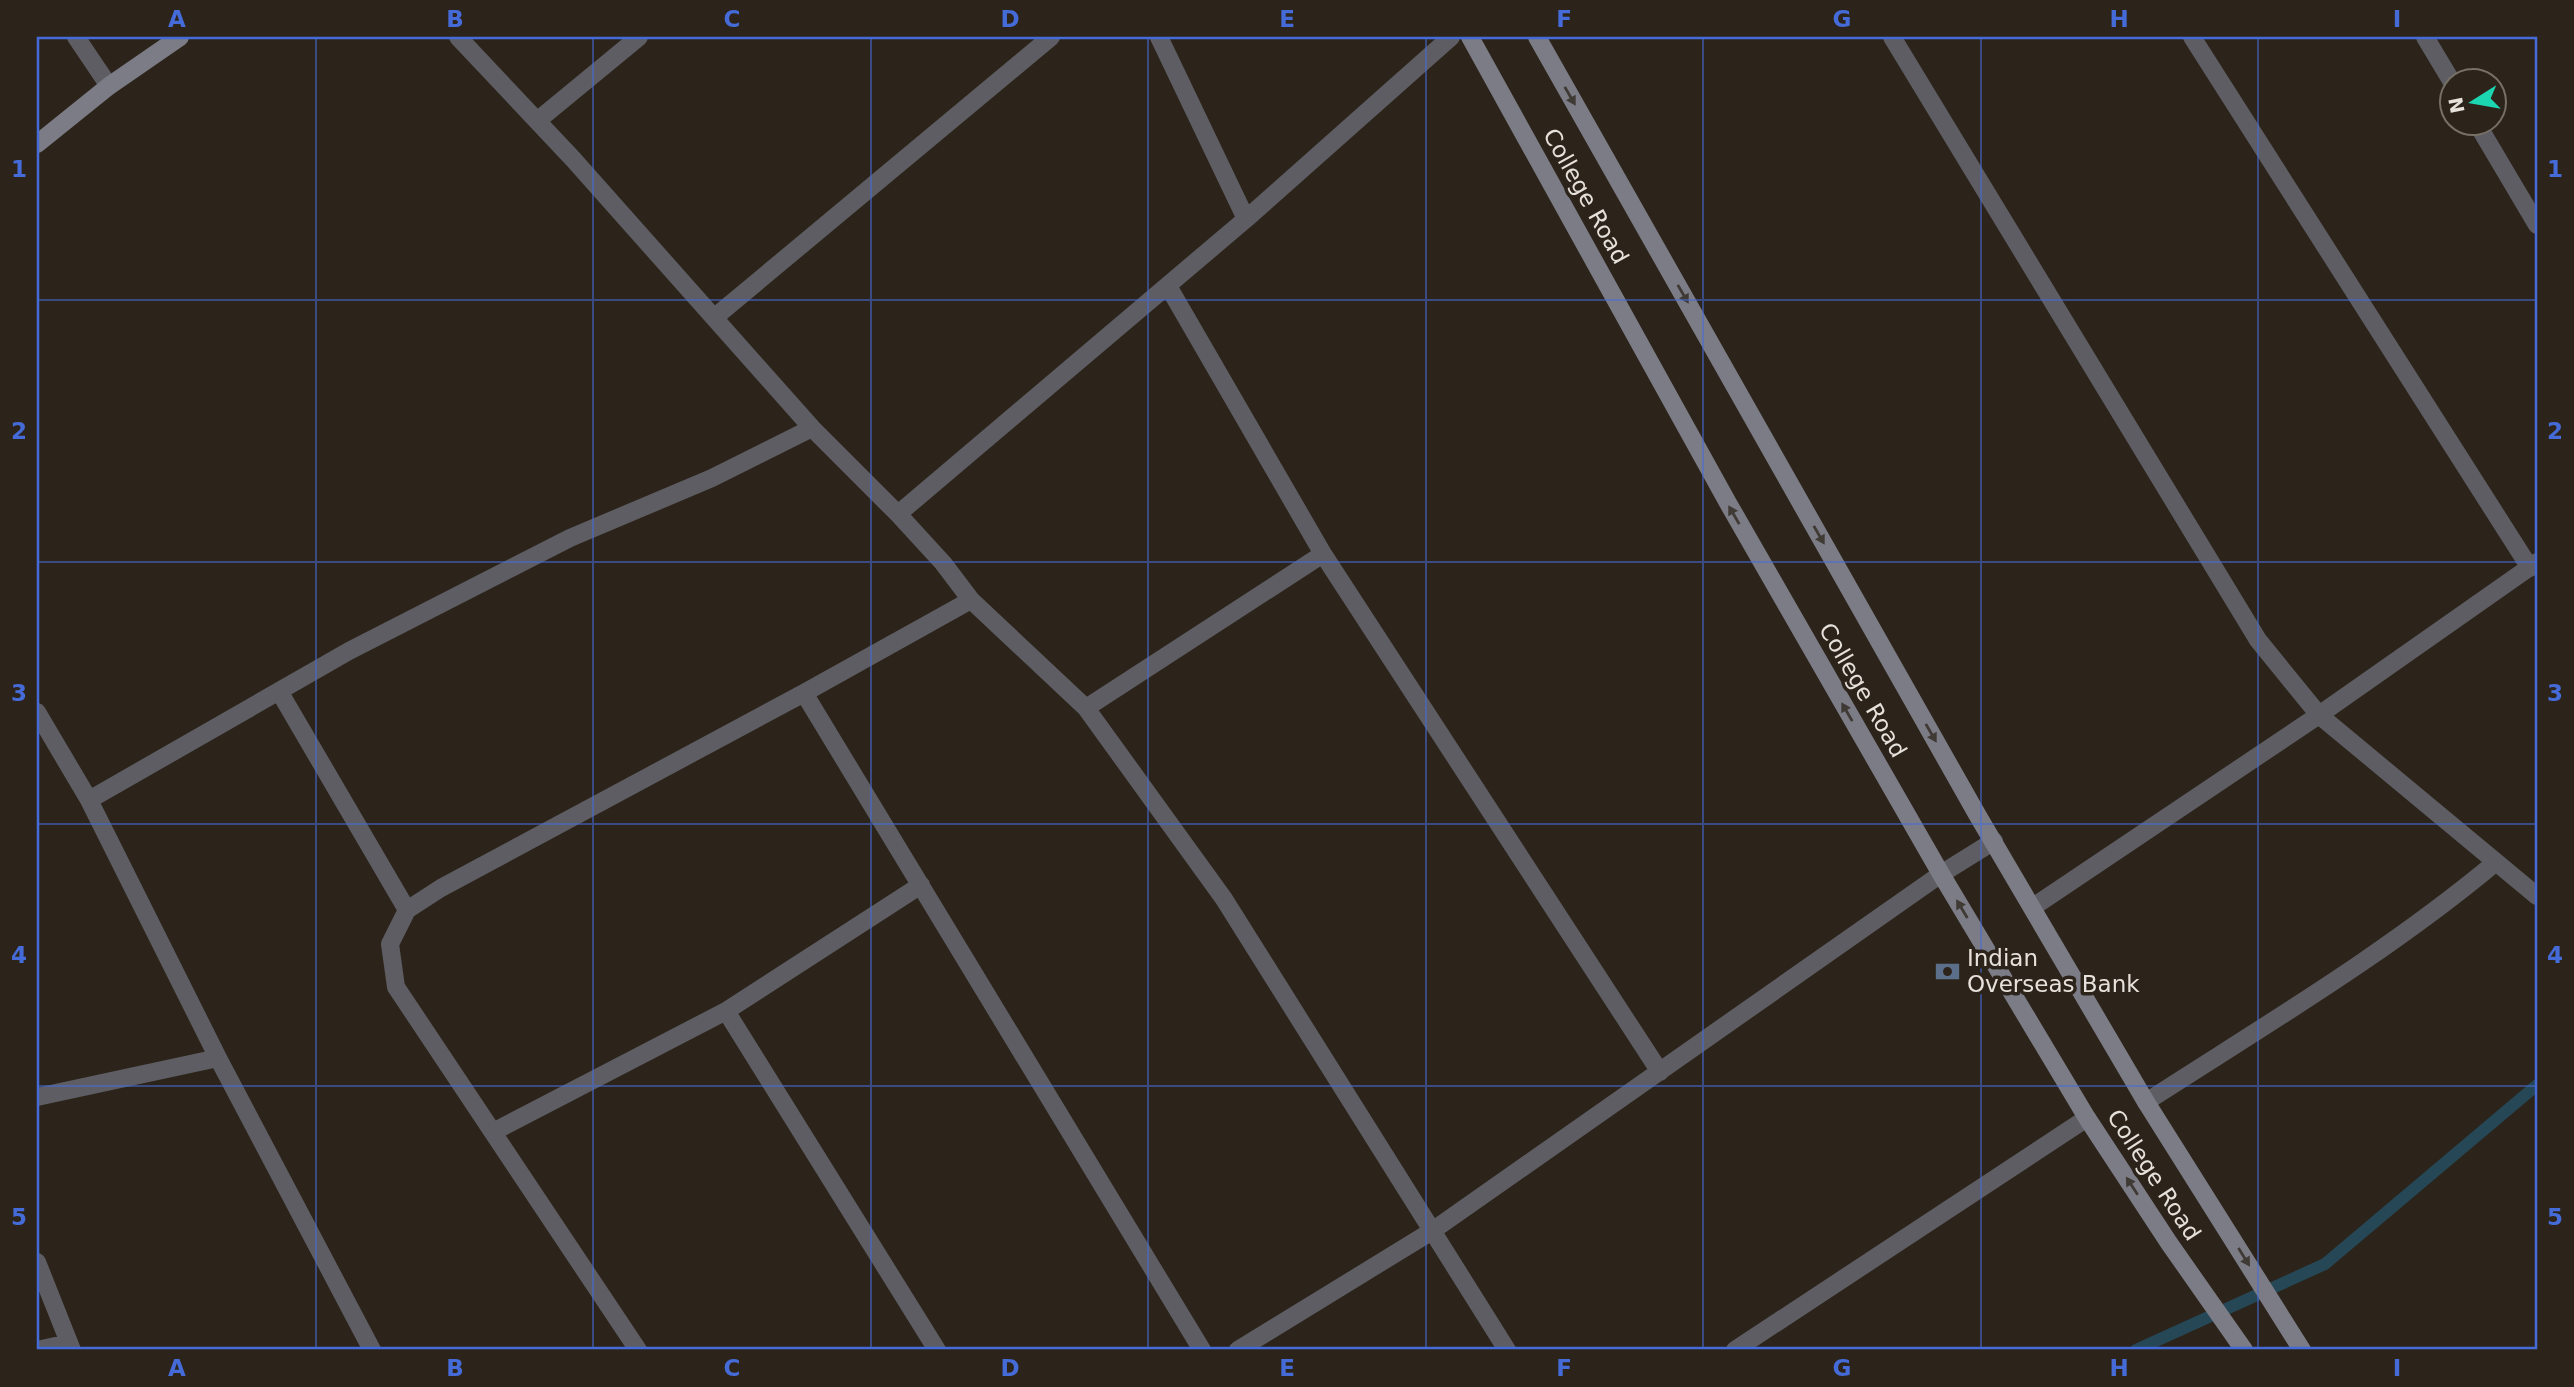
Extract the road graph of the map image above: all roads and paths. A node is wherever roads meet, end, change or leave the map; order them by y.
1 (76, 37) edge
2 (180, 37) edge
3 (458, 37) edge
4 (639, 37) edge
5 (1051, 37) edge
6 (1159, 37) edge
7 (1451, 37) edge
8 (1470, 37) edge
9 (1537, 37) edge
10 (1892, 37) edge
11 (2192, 37) edge
12 (2425, 37) edge
13 (2442, 66) edge
14 (110, 86) junction
15 (537, 121) junction
16 (2484, 136) edge
17 (37, 144) edge
18 (1246, 219) junction
19 (2537, 225) edge
20 (1168, 286) junction
21 (715, 317) junction
22 (812, 428) junction
23 (898, 514) junction
24 (1323, 554) junction
25 (2534, 565) edge
26 (971, 600) junction
27 (279, 691) junction
28 (804, 693) junction
29 (1086, 708) junction
30 (37, 712) edge
31 (2319, 715) junction
32 (89, 800) junction
33 (1994, 841) junction
34 (2496, 862) junction
35 (1941, 874) junction
36 (921, 885) junction
37 (2537, 896) edge
38 (2033, 907) junction
39 (407, 909) junction
40 (726, 1011) junction
41 (218, 1058) junction
42 (1660, 1072) junction
43 (37, 1097) edge
44 (2146, 1102) junction
45 (2087, 1118) junction
46 (493, 1132) junction
47 (1432, 1231) junction
48 (37, 1262) edge
49 (71, 1347) edge
50 (37, 1350) edge
51 (372, 1350) edge
52 (638, 1350) edge
53 (937, 1350) edge
54 (1202, 1350) edge
55 (1238, 1350) edge
56 (1507, 1350) edge
57 (1735, 1350) edge
58 (2244, 1350) edge
59 (2302, 1350) edge

1 - 14 street
2 - 14 main road
3 - 15 street
4 - 15 street
5 - 21 street
6 - 18 street
7 - 18 street
35 -> 8 main road, College Road
9 -> 33 main road, College Road
10 - 31 street
11 - 25 street
12 - 13 street
14 - 17 main road
15 - 21 street
16 - 19 street
18 - 20 street
20 - 23 street
20 - 24 street
21 - 22 street
22 - 23 street
22 - 27 street
23 - 26 street
24 - 29 street
24 - 42 street
25 - 31 street
26 - 28 street
26 - 29 street
27 - 32 street
27 - 39 street
28 - 36 street
28 - 39 street
29 - 47 street
30 - 32 street
31 - 34 street
31 - 38 street
32 - 41 street
33 - 35 street
33 - 38 main road, College Road
34 - 37 street
34 - 44 street
35 - 42 street
45 -> 35 main road, College Road
36 - 40 street
36 - 54 street
38 - 44 main road, College Road
39 - 46 street
40 - 46 street
40 - 53 street
41 - 43 street
41 - 51 street
42 - 47 street
44 -> 59 main road, College Road
45 - 57 street
58 -> 45 main road, College Road
46 - 52 street
47 - 55 street
47 - 56 street
48 - 49 street
49 - 50 street

